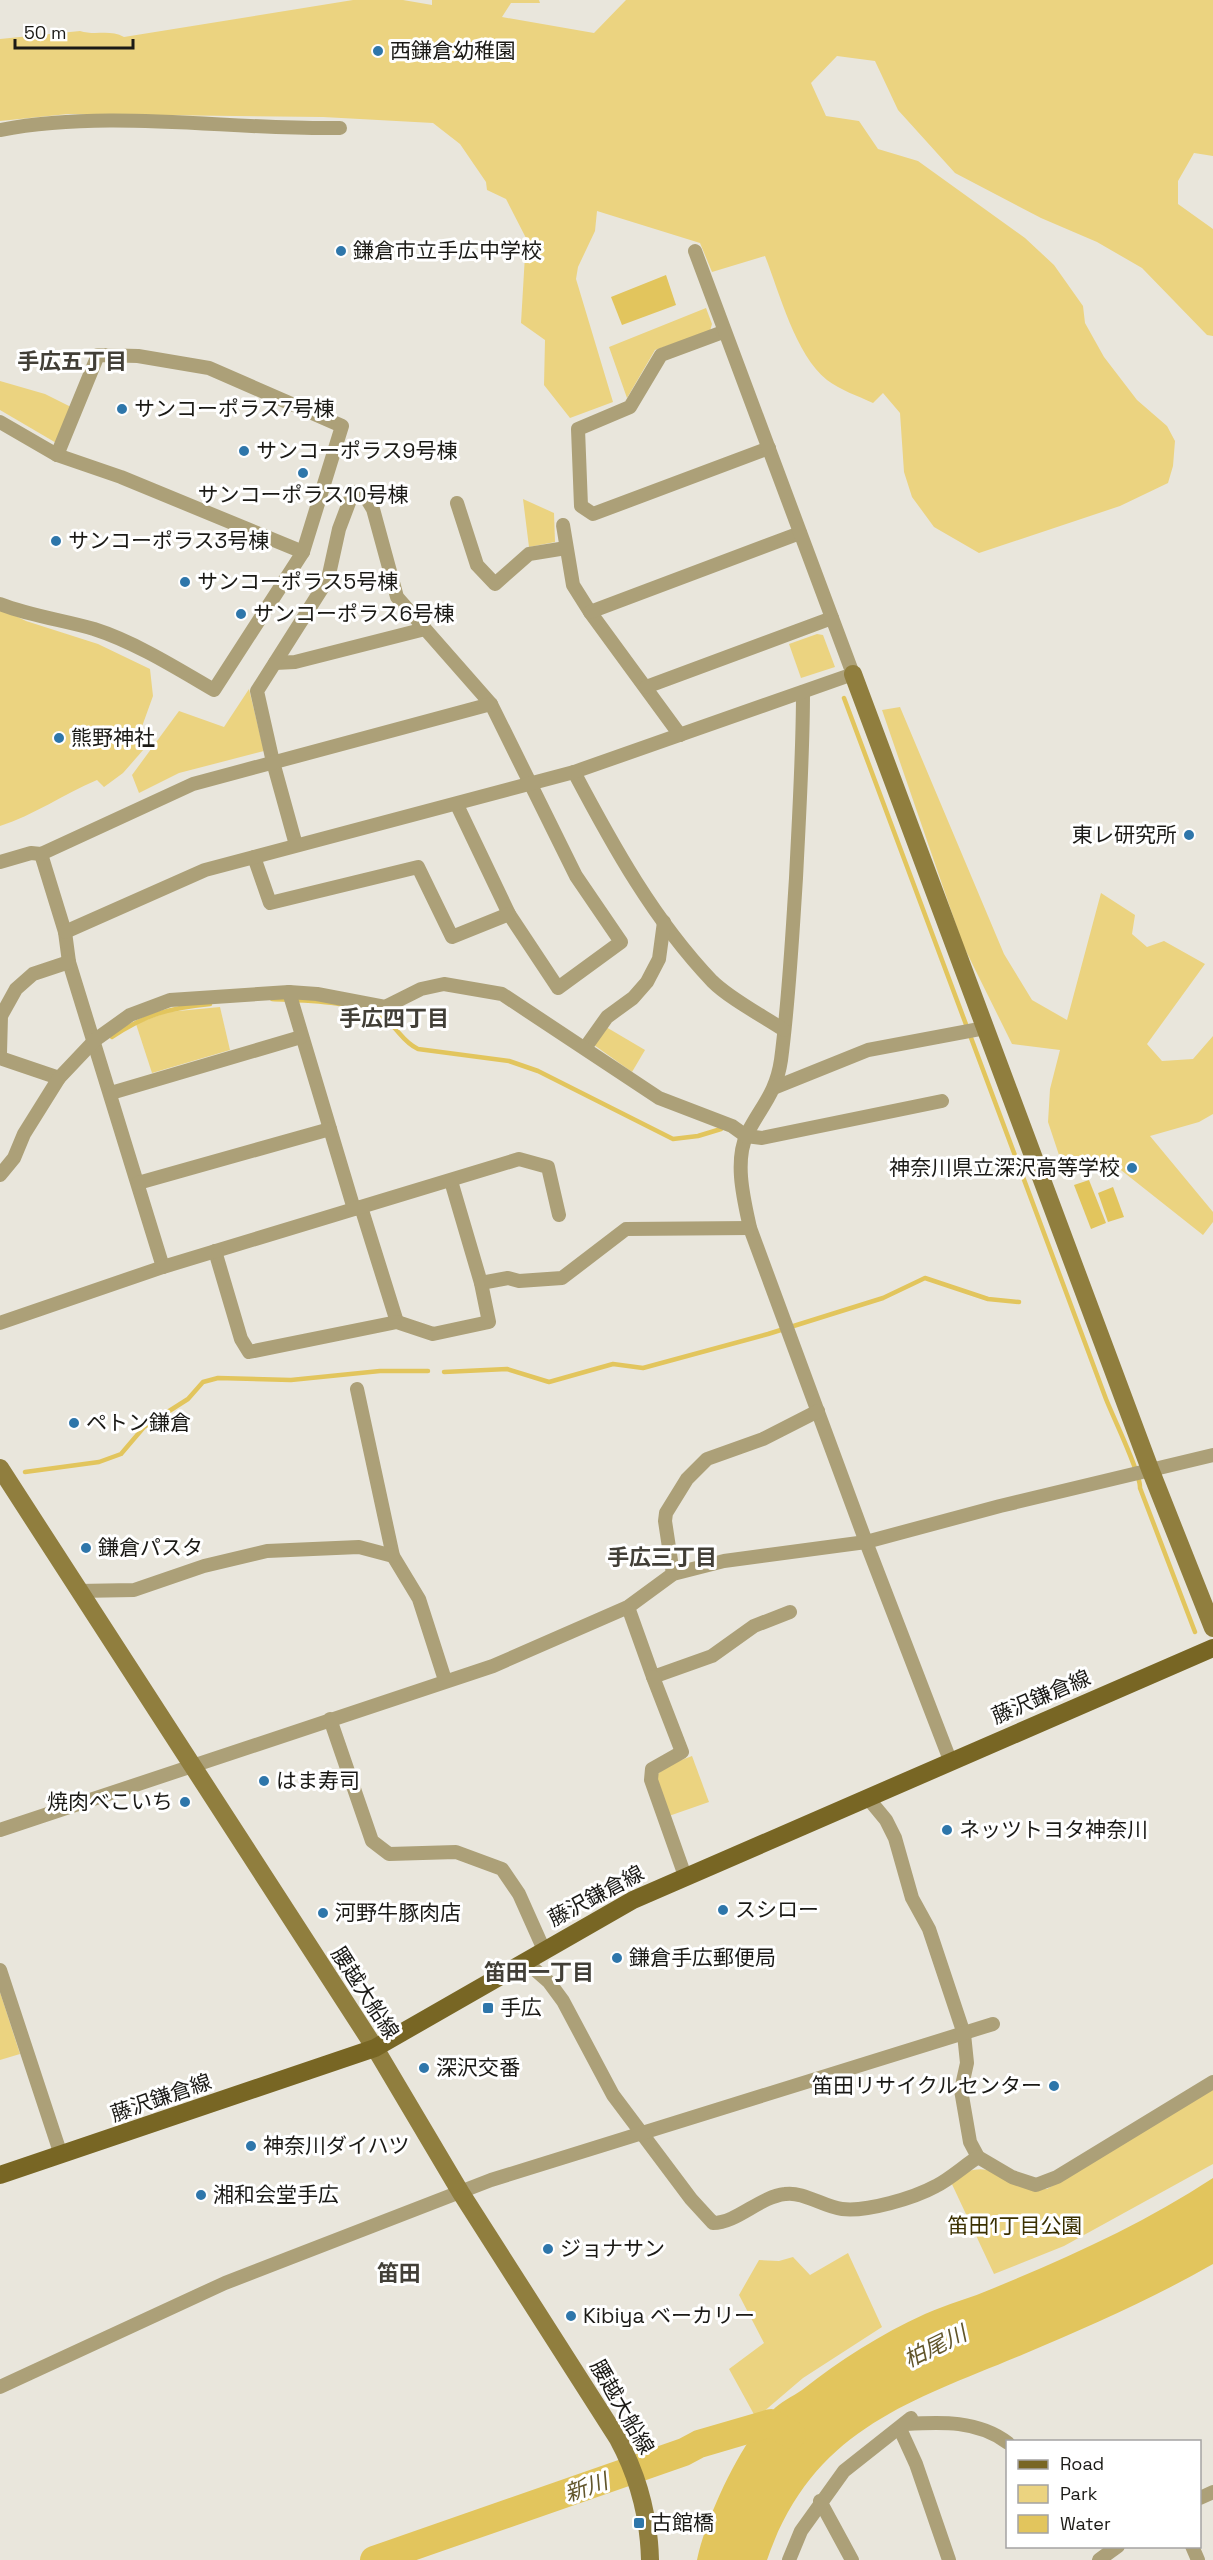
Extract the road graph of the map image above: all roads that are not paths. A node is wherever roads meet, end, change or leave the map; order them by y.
1 (340, 128) dead end
2 (0, 130) edge
3 (695, 251) dead end
4 (723, 332) junction
5 (0, 422) edge
6 (769, 448) junction
7 (57, 455) junction
8 (457, 503) dead end
9 (563, 525) dead end
10 (800, 533) junction
11 (566, 548) junction
12 (303, 552) junction
13 (0, 604) edge
14 (590, 612) junction
15 (832, 618) junction
16 (425, 629) junction
17 (275, 663) junction
18 (853, 674) junction
19 (646, 687) junction
20 (803, 692) junction
21 (491, 704) junction
22 (680, 735) junction
23 (273, 762) junction
24 (574, 772) junction
25 (532, 784) junction
26 (458, 805) junction
27 (296, 844) junction
28 (41, 854) junction
29 (254, 856) junction
30 (0, 862) edge
31 (509, 914) junction
32 (664, 922) junction
33 (65, 932) junction
34 (69, 962) junction
35 (289, 992) junction
36 (985, 1028) junction
37 (784, 1030) junction
38 (301, 1037) junction
39 (95, 1040) junction
40 (585, 1048) junction
41 (0, 1053) edge
42 (0, 1058) edge
43 (59, 1078) junction
44 (776, 1087) junction
45 (111, 1093) junction
46 (942, 1101) dead end
47 (330, 1129) junction
48 (746, 1136) junction
49 (0, 1175) edge
50 (451, 1181) junction
51 (138, 1183) junction
52 (358, 1208) junction
53 (559, 1215) dead end
54 (750, 1228) junction
55 (215, 1251) junction
56 (163, 1267) junction
57 (482, 1283) junction
58 (397, 1322) junction
59 (0, 1323) edge
60 (357, 1389) dead end
61 (818, 1411) junction
62 (1213, 1455) edge
63 (0, 1468) edge
64 (1150, 1469) junction
65 (0, 1486) edge
66 (18, 1496) junction
67 (866, 1542) junction
68 (393, 1556) junction
69 (673, 1574) junction
70 (78, 1591) junction
71 (628, 1607) junction
72 (790, 1612) dead end
73 (1213, 1628) edge
74 (1213, 1648) edge
75 (653, 1677) junction
76 (446, 1680) junction
77 (330, 1719) junction
78 (950, 1760) junction
79 (192, 1766) junction
80 (867, 1797) junction
81 (0, 1830) edge
82 (685, 1876) junction
83 (544, 1950) junction
84 (525, 1961) junction
85 (0, 1970) edge
86 (993, 2024) dead end
87 (964, 2034) junction
88 (375, 2048) junction
89 (1213, 2082) edge
90 (642, 2135) junction
91 (61, 2155) junction
92 (978, 2157) junction
93 (0, 2175) edge
94 (461, 2193) junction
95 (0, 2387) edge
96 (906, 2424) junction
97 (1006, 2442) edge
98 (820, 2501) junction
99 (1117, 2548) edge
100 (651, 2560) edge
101 (789, 2560) edge
102 (852, 2560) edge
103 (949, 2560) edge
104 (1099, 2560) edge

1 - 2 street
3 - 4 street
4 - 6 street
4 - 6 street
5 - 7 street
6 - 10 street
7 - 12 street
7 - 12 street
8 - 11 street
9 - 11 street
10 - 14 street
10 - 15 street
11 - 14 street
12 - 13 street
14 - 19 street
15 - 18 street
15 - 19 street
16 - 17 street
16 - 17 street
16 - 21 street
17 - 23 street
18 - 20 street
18 - 36 main road
19 - 22 street
20 - 22 street
20 - 37 street
21 - 23 street
21 - 25 street
22 - 24 street
23 - 27 street
23 - 28 street
24 - 25 street
24 - 32 street
25 - 26 street
25 - 31 street
26 - 27 street
26 - 31 street
27 - 29 street
28 - 30 street
28 - 33 street
29 - 31 street
29 - 33 street
32 - 37 street
32 - 40 street
33 - 34 street
34 - 39 street
34 - 41 street
35 - 38 street
35 - 39 street
35 - 40 street
36 - 44 street
36 - 64 main road
37 - 44 street
38 - 45 street
38 - 47 street
39 - 43 street
39 - 45 street
40 - 48 street
42 - 43 street
43 - 49 street
44 - 48 street
45 - 51 street
46 - 48 street
47 - 51 street
47 - 52 street
48 - 54 street
50 - 52 street
50 - 53 street
50 - 57 street
51 - 56 street
52 - 55 street
52 - 58 street
54 - 57 street
54 - 61 street
55 - 56 street
55 - 58 street
56 - 59 street
57 - 58 street
60 - 68 street
61 - 67 street
61 - 69 street
62 - 64 street
63 - 66 main road, 腰越大船線
64 - 67 street
64 - 73 main road
65 - 66 street
66 - 70 main road, 腰越大船線
67 - 69 street
67 - 78 street
68 - 70 street
68 - 76 street
69 - 71 street
70 - 79 main road, 腰越大船線
71 - 75 street
71 - 76 street
72 - 75 street
74 - 78 main road, 藤沢鎌倉線
75 - 82 street
76 - 77 street
77 - 79 street
77 - 83 street
78 - 80 main road, 藤沢鎌倉線
79 - 81 street
79 - 88 main road, 腰越大船線
80 - 82 main road, 藤沢鎌倉線
80 - 87 street
82 - 83 main road, 藤沢鎌倉線
83 - 84 main road, 藤沢鎌倉線
84 - 88 main road, 藤沢鎌倉線
84 - 90 street
85 - 91 street
86 - 87 street
87 - 90 street
87 - 92 street
88 - 91 main road, 藤沢鎌倉線
88 - 94 main road, 腰越大船線
89 - 92 street
90 - 92 street
90 - 94 street
91 - 93 main road, 藤沢鎌倉線
94 - 95 street
94 - 100 main road, 腰越大船線
96 - 97 street
96 - 98 street
96 - 103 street
98 - 101 street
98 - 102 street
99 - 104 street

